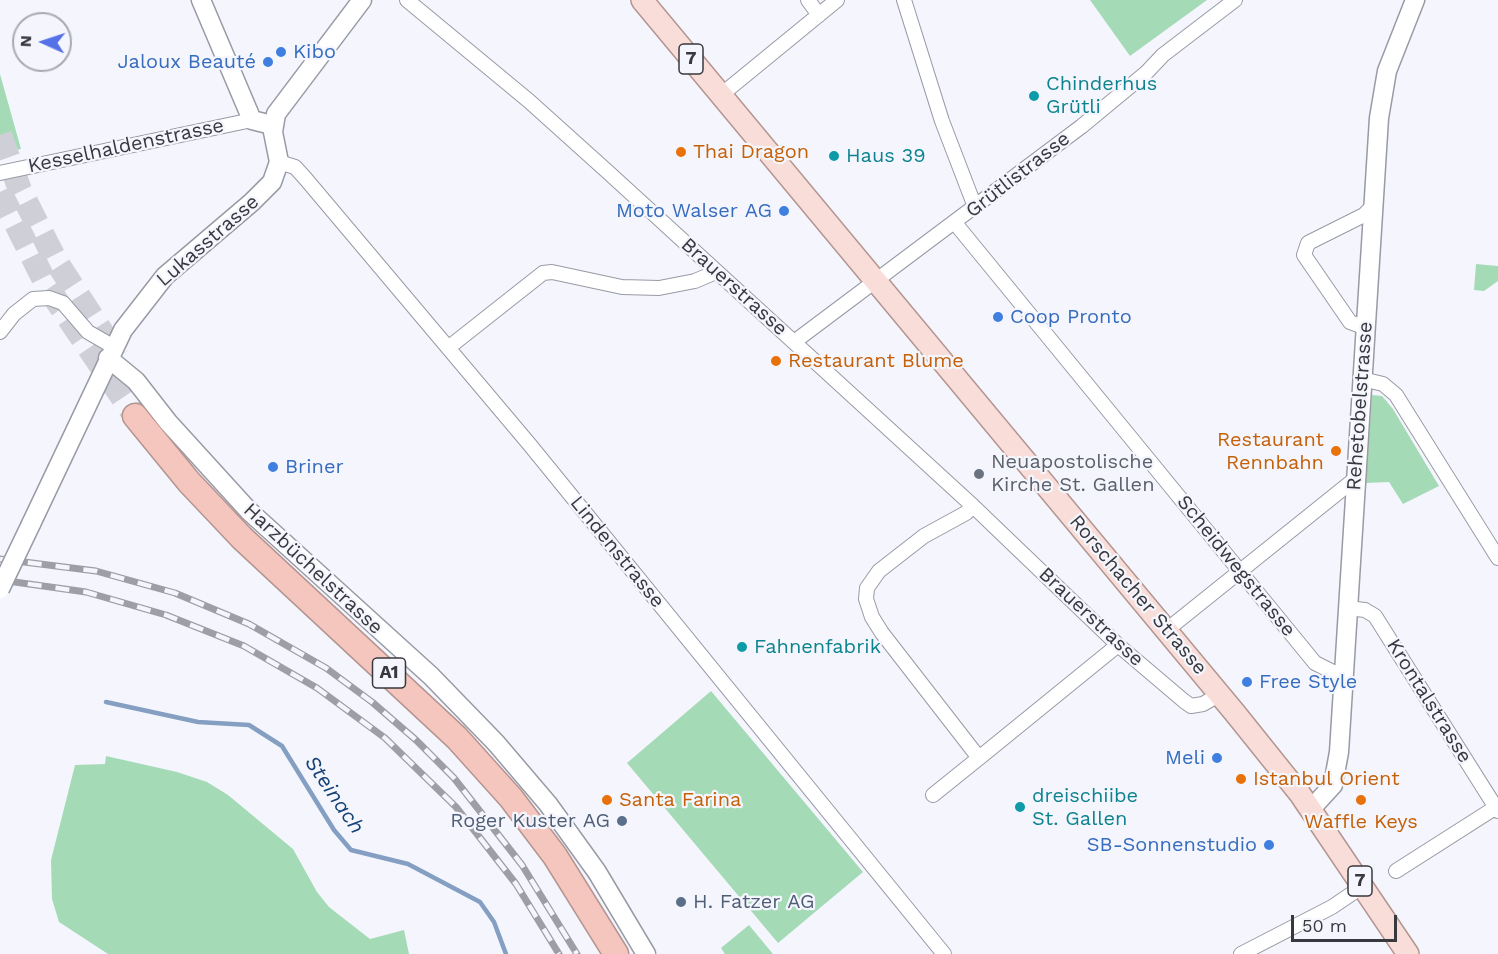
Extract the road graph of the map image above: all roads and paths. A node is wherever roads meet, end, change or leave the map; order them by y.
1 (201, 0) edge
2 (362, 0) edge
3 (407, 0) edge
4 (642, 0) edge
5 (808, 0) edge
6 (837, 0) edge
7 (904, 0) edge
8 (1236, 0) edge
9 (1415, 0) edge
10 (819, 15) junction
11 (721, 95) junction
12 (252, 120) junction
13 (272, 125) junction
14 (279, 162) junction
15 (0, 173) edge
16 (1372, 206) junction
17 (975, 207) junction
18 (955, 223) junction
19 (716, 272) junction
20 (876, 282) junction
21 (1366, 328) junction
22 (0, 332) edge
23 (794, 342) junction
24 (448, 348) junction
25 (111, 352) junction
26 (1362, 379) junction
27 (135, 416) tunnel mouth
28 (1355, 479) junction
29 (973, 506) junction
30 (1498, 558) edge
31 (1241, 572) junction
32 (0, 589) edge
33 (1347, 608) junction
34 (1168, 629) junction
35 (1118, 645) junction
36 (1344, 673) junction
37 (1220, 694) junction
38 (979, 758) junction
39 (933, 795) dead end
40 (1497, 808) edge
41 (1311, 809) junction
42 (1396, 871) dead end
43 (1363, 886) junction
44 (616, 954) edge
45 (646, 954) edge
46 (944, 954) edge
47 (1241, 954) edge
48 (1408, 954) edge

1 - 12 street
2 - 13 street
3 - 19 street, Brauerstrasse
4 - 11 main road, Rorschacher Strasse / 7
5 - 10 street
6 - 10 street
7 - 17 street
8 - 17 street, Grütlistrasse
9 - 16 street, Rehetobelstrasse
10 - 11 street
11 - 20 main road, Rorschacher Strasse / 7
12 - 13 street
12 - 15 street, Kesselhaldenstrasse
13 - 14 street
14 - 24 street, Lindenstrasse
14 - 25 street, Lukasstrasse
16 - 21 street, Rehetobelstrasse
16 - 21 street
17 - 18 street, Grütlistrasse
18 - 20 street, Grütlistrasse
18 - 31 street, Scheidwegstrasse
19 - 23 street, Brauerstrasse
19 - 24 street
20 - 23 street, Grütlistrasse
20 - 34 main road, Rorschacher Strasse / 7
21 - 26 street, Rehetobelstrasse
22 - 25 street
23 - 29 street, Brauerstrasse
24 - 46 street, Lindenstrasse
25 - 32 street, Lukasstrasse, bridge
25 - 45 street, Harzbüchelstrasse
26 - 28 street, Rehetobelstrasse
26 - 30 street
27 - 44 highway, A1
28 - 31 street
28 - 33 street, Rehetobelstrasse
29 - 35 street, Brauerstrasse
29 - 38 street
31 - 34 street
31 - 36 street, Scheidwegstrasse
33 - 36 street, Rehetobelstrasse
33 - 40 street, Krontalstrasse
34 - 37 main road, Rorschacher Strasse / 7
35 - 37 street, Brauerstrasse
35 - 38 street
36 - 41 street, Rehetobelstrasse
37 - 41 main road, Rorschacher Strasse / 7
38 - 39 street
40 - 42 street
41 - 43 main road, Rorschacher Strasse / 7
43 - 47 street
43 - 48 main road, Rorschacher Strasse / 7

